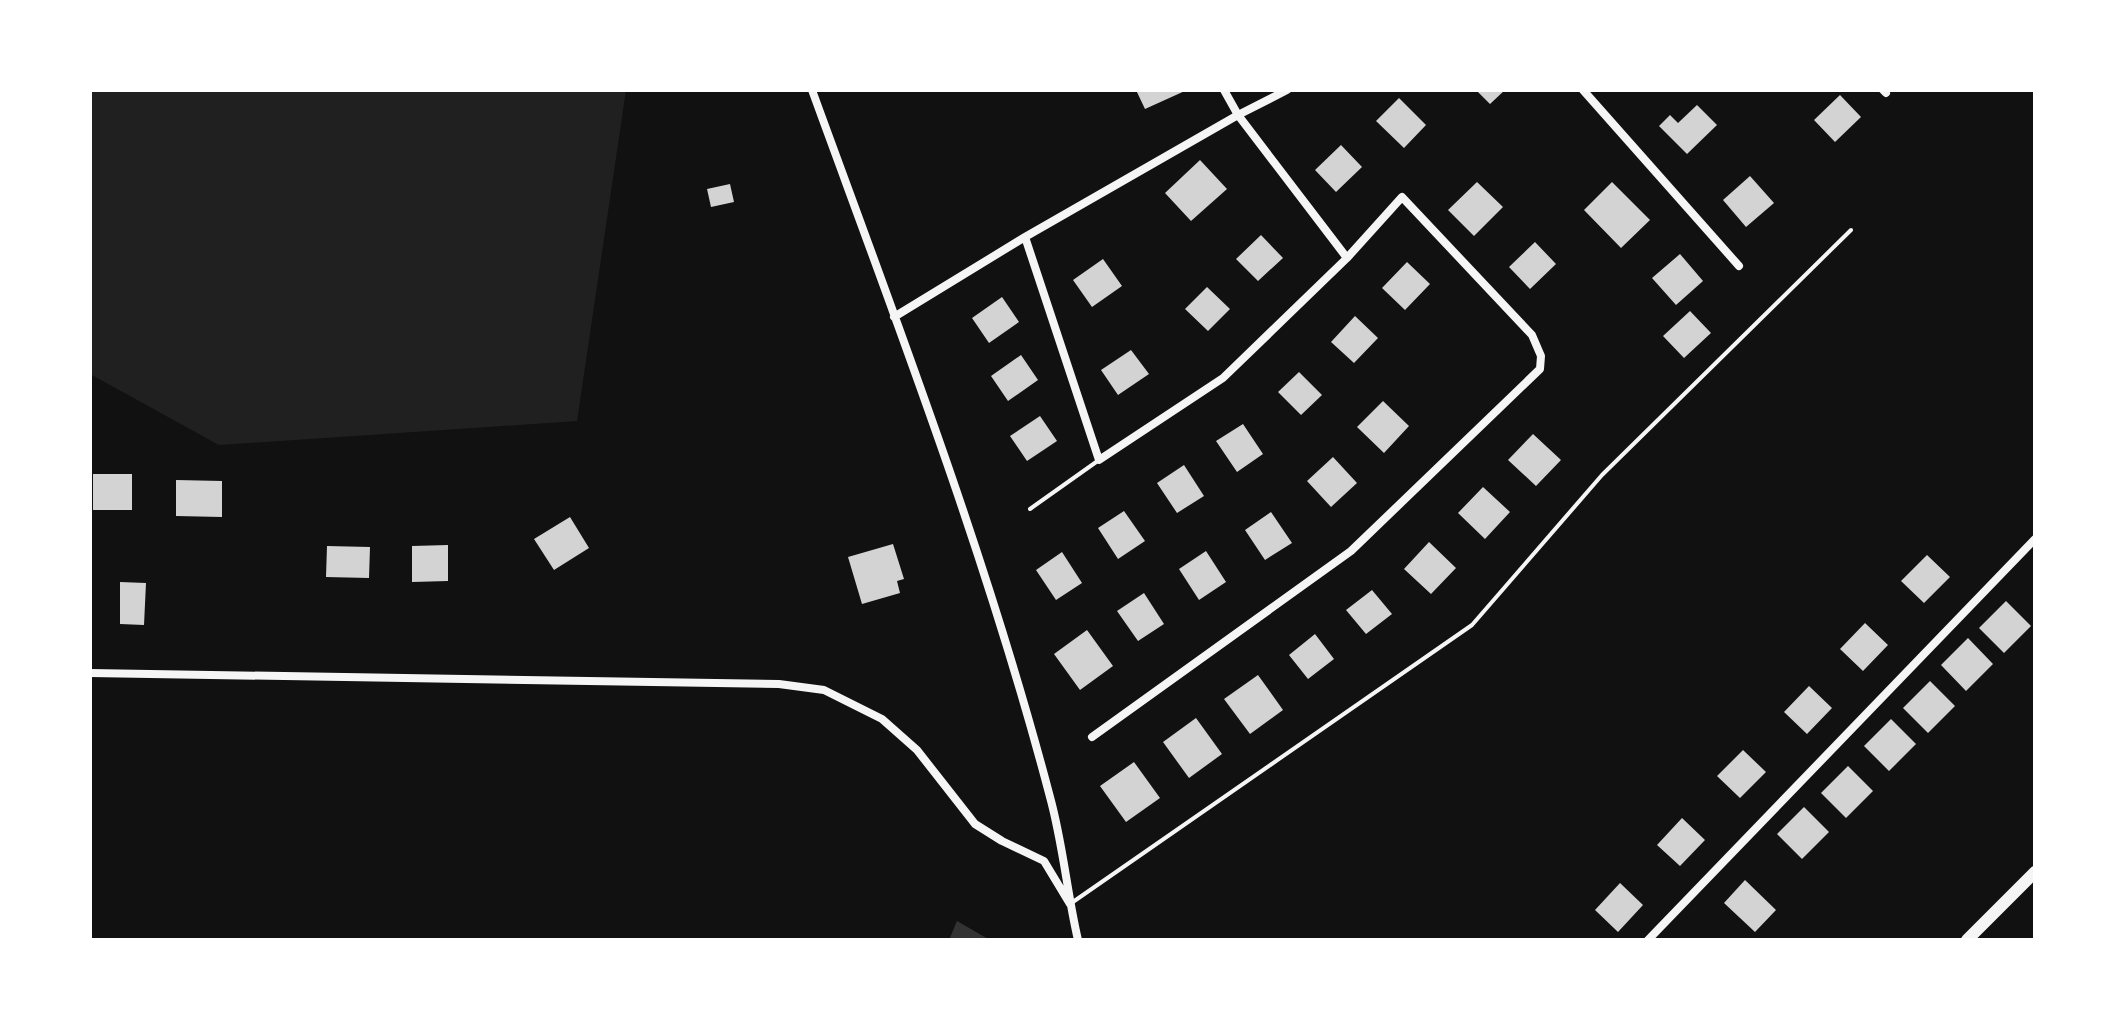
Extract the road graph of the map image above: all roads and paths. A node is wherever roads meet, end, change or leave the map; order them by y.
1 (812, 90) edge
2 (1224, 90) edge
3 (1287, 90) edge
4 (1583, 90) edge
5 (1238, 115) junction
6 (1851, 230) dead end
7 (1025, 237) junction
8 (1347, 258) junction
9 (1739, 266) dead end
10 (894, 317) junction
11 (1099, 460) junction
12 (1030, 509) dead end
13 (2035, 539) edge
14 (90, 673) edge
15 (1092, 737) dead end
16 (2035, 872) edge
17 (1070, 904) junction
18 (1078, 940) edge
19 (1648, 940) edge
20 (1967, 940) edge

1 - 10 street
2 - 5 street
3 - 5 street
4 - 9 street
5 - 7 street
5 - 8 street
6 - 17 lane
7 - 10 street
7 - 11 street
8 - 11 street
8 - 15 street
10 - 17 street
11 - 12 lane
13 - 19 street
14 - 17 street
16 - 20 main road
17 - 18 street

